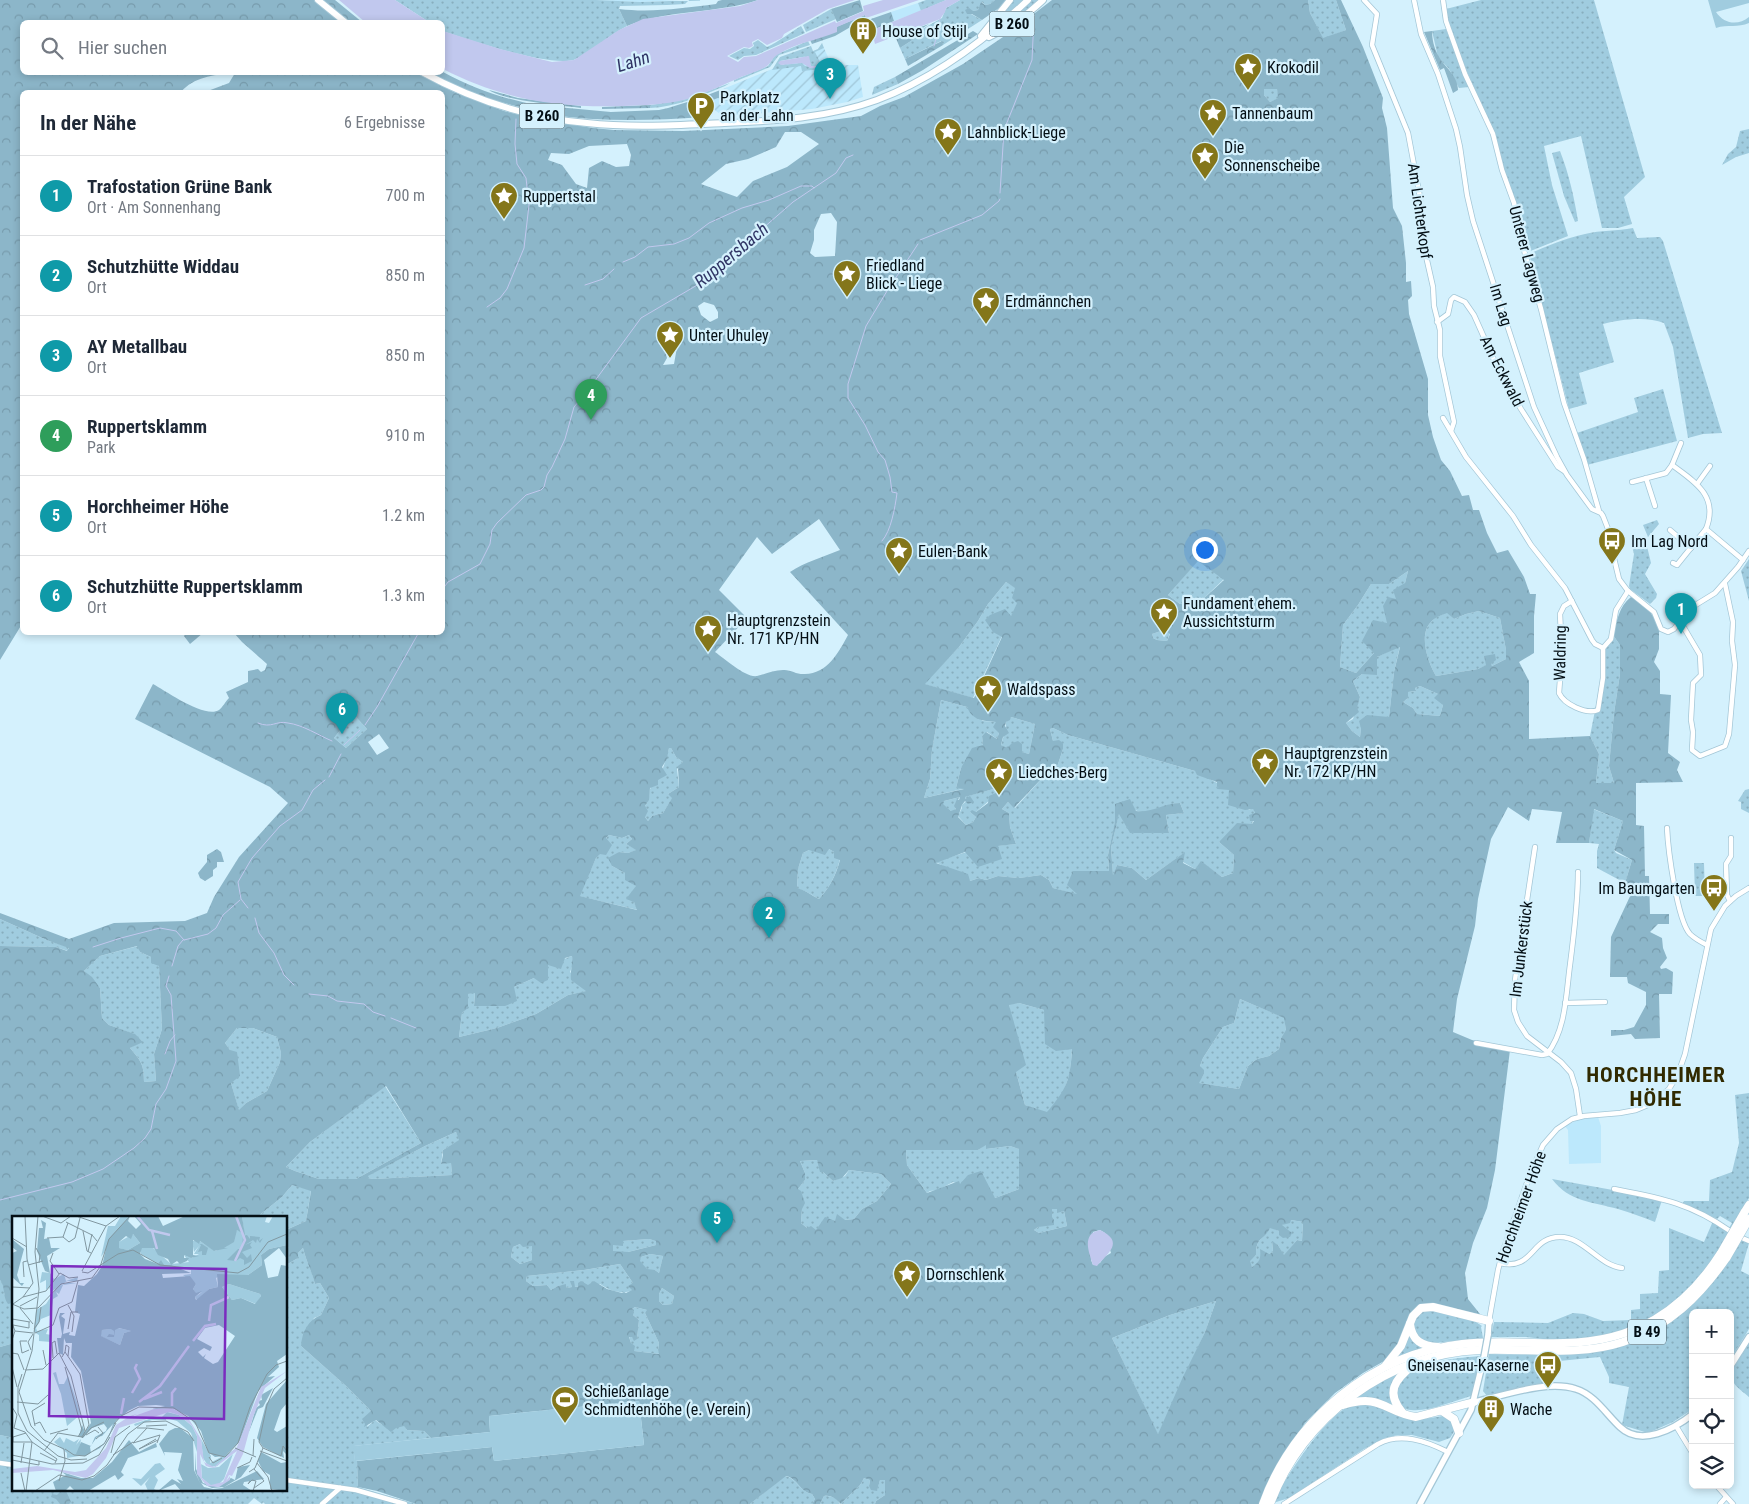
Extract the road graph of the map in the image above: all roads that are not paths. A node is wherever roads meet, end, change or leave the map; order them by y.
1 (318, 0) edge
2 (1010, 0) edge
3 (1028, 0) edge
4 (1043, 0) edge
5 (1364, 0) edge
6 (1414, 0) edge
7 (1443, 0) edge
8 (343, 20) edge
9 (976, 43) junction
10 (428, 75) edge
11 (1437, 322) junction
12 (1443, 418) dead end
13 (1451, 431) junction
14 (1681, 443) dead end
15 (1672, 465) junction
16 (1710, 466) dead end
17 (1567, 475) junction
18 (1646, 478) junction
19 (1632, 482) dead end
20 (1697, 484) junction
21 (1655, 506) dead end
22 (1599, 511) junction
23 (1706, 529) junction
24 (1670, 530) dead end
25 (1691, 548) junction
26 (1749, 551) edge
27 (1743, 560) junction
28 (1673, 563) dead end
29 (1724, 584) junction
30 (1628, 591) junction
31 (1572, 601) junction
32 (1680, 621) junction
33 (1603, 648) junction
34 (1667, 828) dead end
35 (1731, 838) dead end
36 (1535, 847) dead end
37 (1578, 872) dead end
38 (1749, 888) edge
39 (1730, 901) junction
40 (1707, 944) junction
41 (1605, 1002) dead end
42 (1565, 1003) junction
43 (1476, 1043) dead end
44 (1548, 1053) junction
45 (1580, 1116) junction
46 (1614, 1189) dead end
47 (1749, 1205) edge
48 (1747, 1216) edge
49 (1730, 1230) dead end
50 (1742, 1238) dead end
51 (1749, 1241) edge
52 (1724, 1255) junction
53 (1500, 1263) junction
54 (1622, 1268) dead end
55 (1490, 1321) junction
56 (1410, 1324) junction
57 (1749, 1337) edge
58 (1445, 1347) junction
59 (1734, 1361) edge
60 (1418, 1362) junction
61 (1383, 1368) junction
62 (1474, 1402) junction
63 (1339, 1406) junction
64 (1442, 1411) junction
65 (1402, 1412) junction
66 (1689, 1417) edge
67 (1676, 1426) junction
68 (1459, 1433) junction
69 (1689, 1447) edge
70 (1448, 1452) junction
71 (288, 1480) edge
72 (340, 1488) junction
73 (1720, 1489) edge
74 (1726, 1496) junction
75 (322, 1504) edge
76 (405, 1504) edge
77 (1263, 1504) edge
78 (1270, 1504) edge
79 (1284, 1504) edge
80 (1420, 1504) edge
81 (1720, 1504) edge
82 (1733, 1504) edge

1 - 8 main road
2 - 9 main road, B 260
3 - 9 main road, B 260
4 - 9 main road, B 260
5 - 11 street, Am Lichterkopf
6 - 17 street, Im Lag
7 - 22 street, Unterer Lagweg
9 - 10 main road, B 260
11 - 13 street, Am Lichterkopf
11 - 17 street, Am Eckwald
12 - 13 street, Am Lichterkopf
13 - 31 street, Am Lichterkopf
14 - 15 street
15 - 18 street
15 - 20 street
16 - 20 street
17 - 22 street, Im Lag
18 - 19 street
18 - 21 street
20 - 23 street
22 - 30 street, Im Lag
23 - 25 street
23 - 27 street
24 - 25 street
25 - 28 street
26 - 27 street
27 - 29 street
29 - 32 street
29 - 32 street
30 - 32 street
30 - 33 street
31 - 33 street, Am Lichterkopf
31 - 33 street, Waldring
34 - 40 street
35 - 39 street
36 - 44 street, Im Junkerstück
37 - 42 street
38 - 39 street, Horchheimer Höhe
39 - 40 street, Horchheimer Höhe
40 - 45 street, Horchheimer Höhe
41 - 42 street
42 - 44 street
43 - 44 street
44 - 45 street, Im Junkerstück
45 - 53 street, Horchheimer Höhe
46 - 49 street
47 - 48 highway, B 49
48 - 52 highway, B 49, bridge
50 - 51 street
52 - 58 highway, B 49
52 - 60 highway, B 49
53 - 54 street
53 - 55 street, Horchheimer Höhe
55 - 56 highway
55 - 62 street, Horchheimer Höhe, bridge
56 - 58 highway
56 - 61 highway
57 - 59 street
58 - 61 highway, B 49
60 - 63 highway, B 49
60 - 65 highway
61 - 77 highway, B 49
62 - 64 highway
62 - 67 street
62 - 68 street, Horchheimer Höhe
63 - 65 highway
63 - 78 highway, B 49
64 - 65 highway
64 - 68 highway
66 - 67 street
67 - 69 street
68 - 70 street, Horchheimer Höhe
70 - 79 street
70 - 80 street, Horchheimer Höhe
71 - 72 street
72 - 75 street
72 - 76 street
73 - 74 street
74 - 81 street
74 - 82 street

